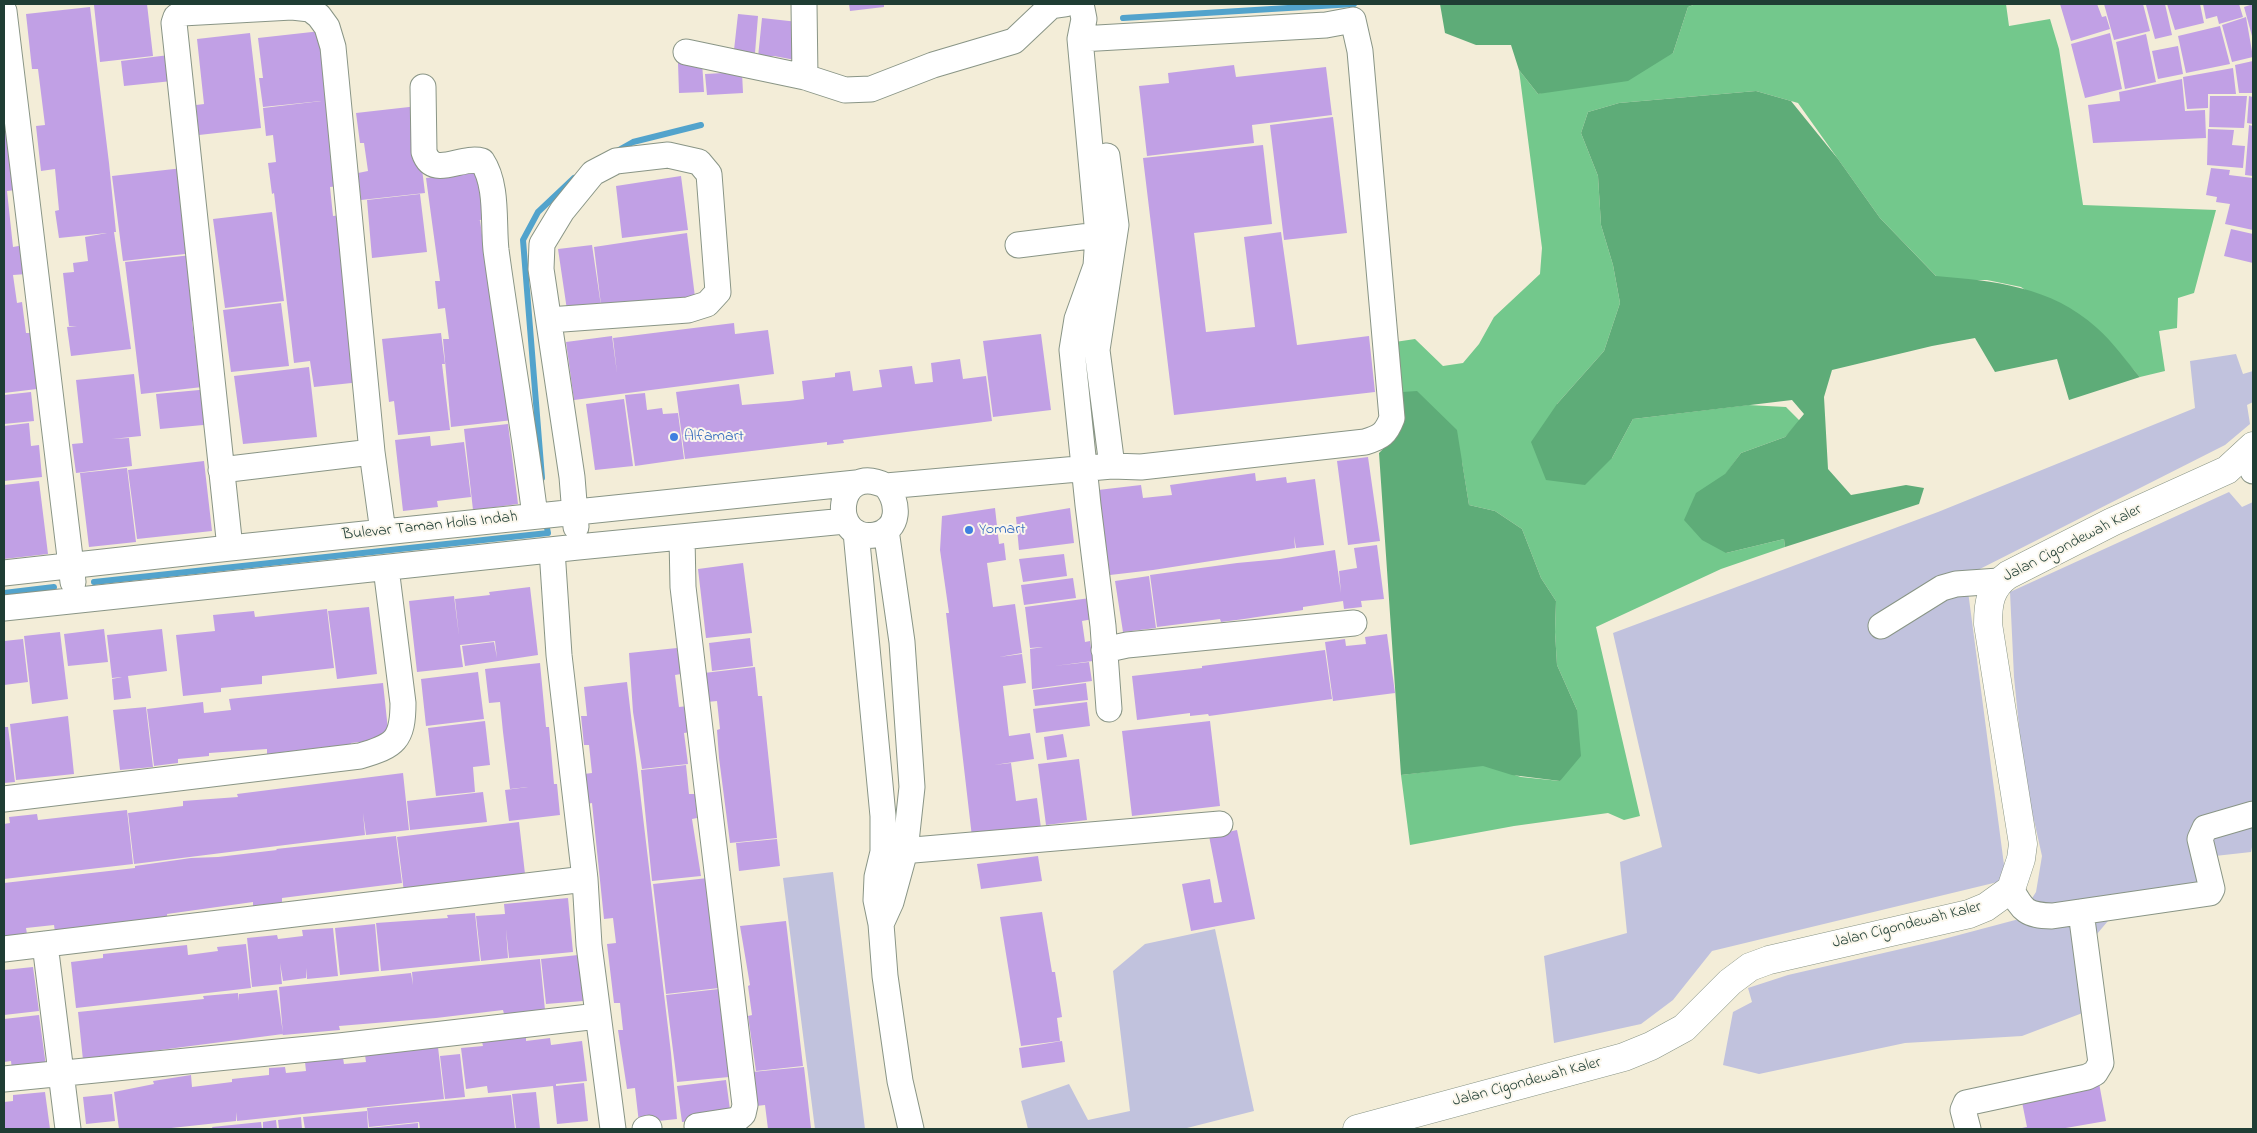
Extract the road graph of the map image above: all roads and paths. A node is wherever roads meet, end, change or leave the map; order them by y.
1 (804, 4) edge
2 (4, 11) edge
3 (1351, 12) edge
4 (1081, 21) edge
5 (686, 52) dead end
6 (805, 77) junction
7 (423, 87) dead end
8 (1098, 235) junction
9 (1018, 245) dead end
10 (550, 320) junction
11 (372, 452) junction
12 (2252, 457) edge
13 (1112, 466) junction
14 (1084, 469) junction
15 (221, 470) junction
16 (856, 483) junction
17 (886, 486) junction
18 (534, 516) junction
19 (850, 526) junction
20 (577, 530) junction
21 (886, 530) junction
22 (383, 532) junction
23 (682, 537) junction
24 (230, 548) junction
25 (552, 550) junction
26 (71, 565) junction
27 (386, 568) junction
28 (4, 573) edge
29 (1999, 582) junction
30 (74, 599) junction
31 (4, 608) edge
32 (1354, 623) dead end
33 (1881, 626) dead end
34 (1104, 650) junction
35 (1109, 709) dead end
36 (4, 800) edge
37 (2253, 814) edge
38 (1220, 824) dead end
39 (894, 851) junction
40 (585, 879) junction
41 (2011, 889) junction
42 (2081, 912) junction
43 (45, 944) junction
44 (4, 949) edge
45 (598, 1016) junction
46 (61, 1073) junction
47 (4, 1079) edge
48 (697, 1126) dead end
49 (68, 1129) edge
50 (613, 1129) edge
51 (911, 1129) edge
52 (1357, 1129) edge
53 (1968, 1129) edge

1 - 6 street
2 - 26 street
3 - 4 street
3 - 13 street
4 - 6 street
4 - 8 street
4 - 13 street
5 - 6 street
7 - 18 street
8 - 9 street
8 - 14 street
10 - 10 street
10 - 20 street
11 - 15 street
11 - 15 street
11 - 22 street
12 - 29 main road, Jalan Cigondewah Kaler
13 - 14 street
14 - 17 street
14 - 34 street
15 - 24 street
16 - 17 street
16 - 19 street
16 - 20 street, Bulevar Taman Holis Indah
17 - 21 street
18 - 20 street, Bulevar Taman Holis Indah
18 - 22 street, Bulevar Taman Holis Indah
19 - 21 street
19 - 23 street, Bulevar Taman Holis Indah
19 - 39 street
20 - 23 street, Bulevar Taman Holis Indah
20 - 25 street, Bulevar Taman Holis Indah
21 - 39 street
22 - 24 street, Bulevar Taman Holis Indah
23 - 48 street
24 - 26 street, Bulevar Taman Holis Indah
25 - 27 street, Bulevar Taman Holis Indah
25 - 40 street
26 - 28 street, Bulevar Taman Holis Indah
26 - 30 street
27 - 30 street, Bulevar Taman Holis Indah
27 - 36 street
29 - 33 street
29 - 41 main road, Jalan Cigondewah Kaler
30 - 31 street, Bulevar Taman Holis Indah
32 - 34 street
34 - 35 street
37 - 42 street
38 - 39 street
39 - 51 street
40 - 43 street
40 - 45 street
41 - 42 street
41 - 52 main road, Jalan Cigondewah Kaler
42 - 53 street
43 - 44 street
43 - 46 street
45 - 46 street
45 - 50 street
46 - 47 street
46 - 49 street

